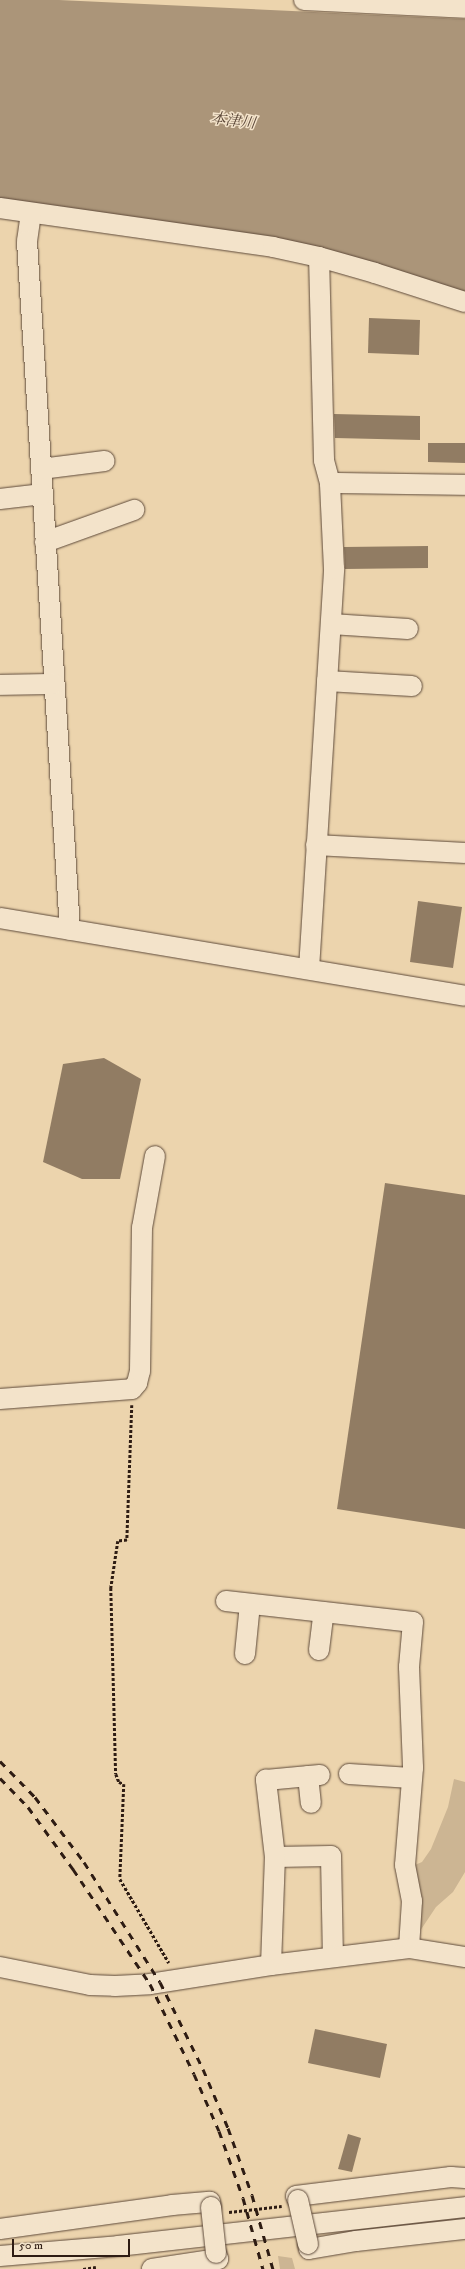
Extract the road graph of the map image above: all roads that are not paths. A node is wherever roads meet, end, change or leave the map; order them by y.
1 (304, 0) edge
2 (465, 8) edge
3 (0, 208) edge
4 (30, 213) junction
5 (320, 257) junction
6 (465, 302) edge
7 (104, 461) dead end
8 (41, 469) junction
9 (330, 483) junction
10 (465, 485) edge
11 (43, 494) junction
12 (0, 499) edge
13 (134, 510) dead end
14 (45, 542) junction
15 (331, 624) junction
16 (408, 629) dead end
17 (327, 681) junction
18 (54, 684) junction
19 (0, 685) edge
20 (412, 686) dead end
21 (316, 845) junction
22 (465, 853) edge
23 (0, 918) edge
24 (70, 930) junction
25 (309, 969) junction
26 (465, 996) edge
27 (155, 1156) dead end
28 (0, 1399) edge
29 (226, 1601) dead end
30 (250, 1604) junction
31 (324, 1612) junction
32 (319, 1650) dead end
33 (245, 1654) dead end
34 (349, 1774) dead end
35 (411, 1778) junction
36 (311, 1803) dead end
37 (275, 1858) junction
38 (409, 1948) junction
39 (333, 1957) junction
40 (465, 1957) edge
41 (272, 1965) junction
42 (0, 1967) edge
43 (465, 2178) edge
44 (465, 2207) edge
45 (0, 2229) edge
46 (465, 2229) edge
47 (0, 2256) edge
48 (152, 2269) edge

1 - 2 street
3 - 4 street
4 - 5 street
4 - 8 street
5 - 6 street
5 - 9 street
7 - 8 street
8 - 11 street
9 - 10 street
9 - 15 street
11 - 12 street
11 - 14 street
13 - 14 street
14 - 18 street
15 - 16 street
15 - 17 street
17 - 20 street
17 - 21 street
18 - 19 street
18 - 24 street
21 - 22 street
21 - 25 street
23 - 24 street
24 - 25 street
25 - 26 street
27 - 28 street
29 - 30 street
30 - 31 street
30 - 33 street
31 - 32 street
31 - 35 street
34 - 35 street
35 - 38 street
36 - 37 street
37 - 39 street
37 - 41 street
38 - 39 street
38 - 40 street
39 - 41 street
41 - 42 street
43 - 46 street, bridge
44 - 47 street
45 - 48 street, bridge

